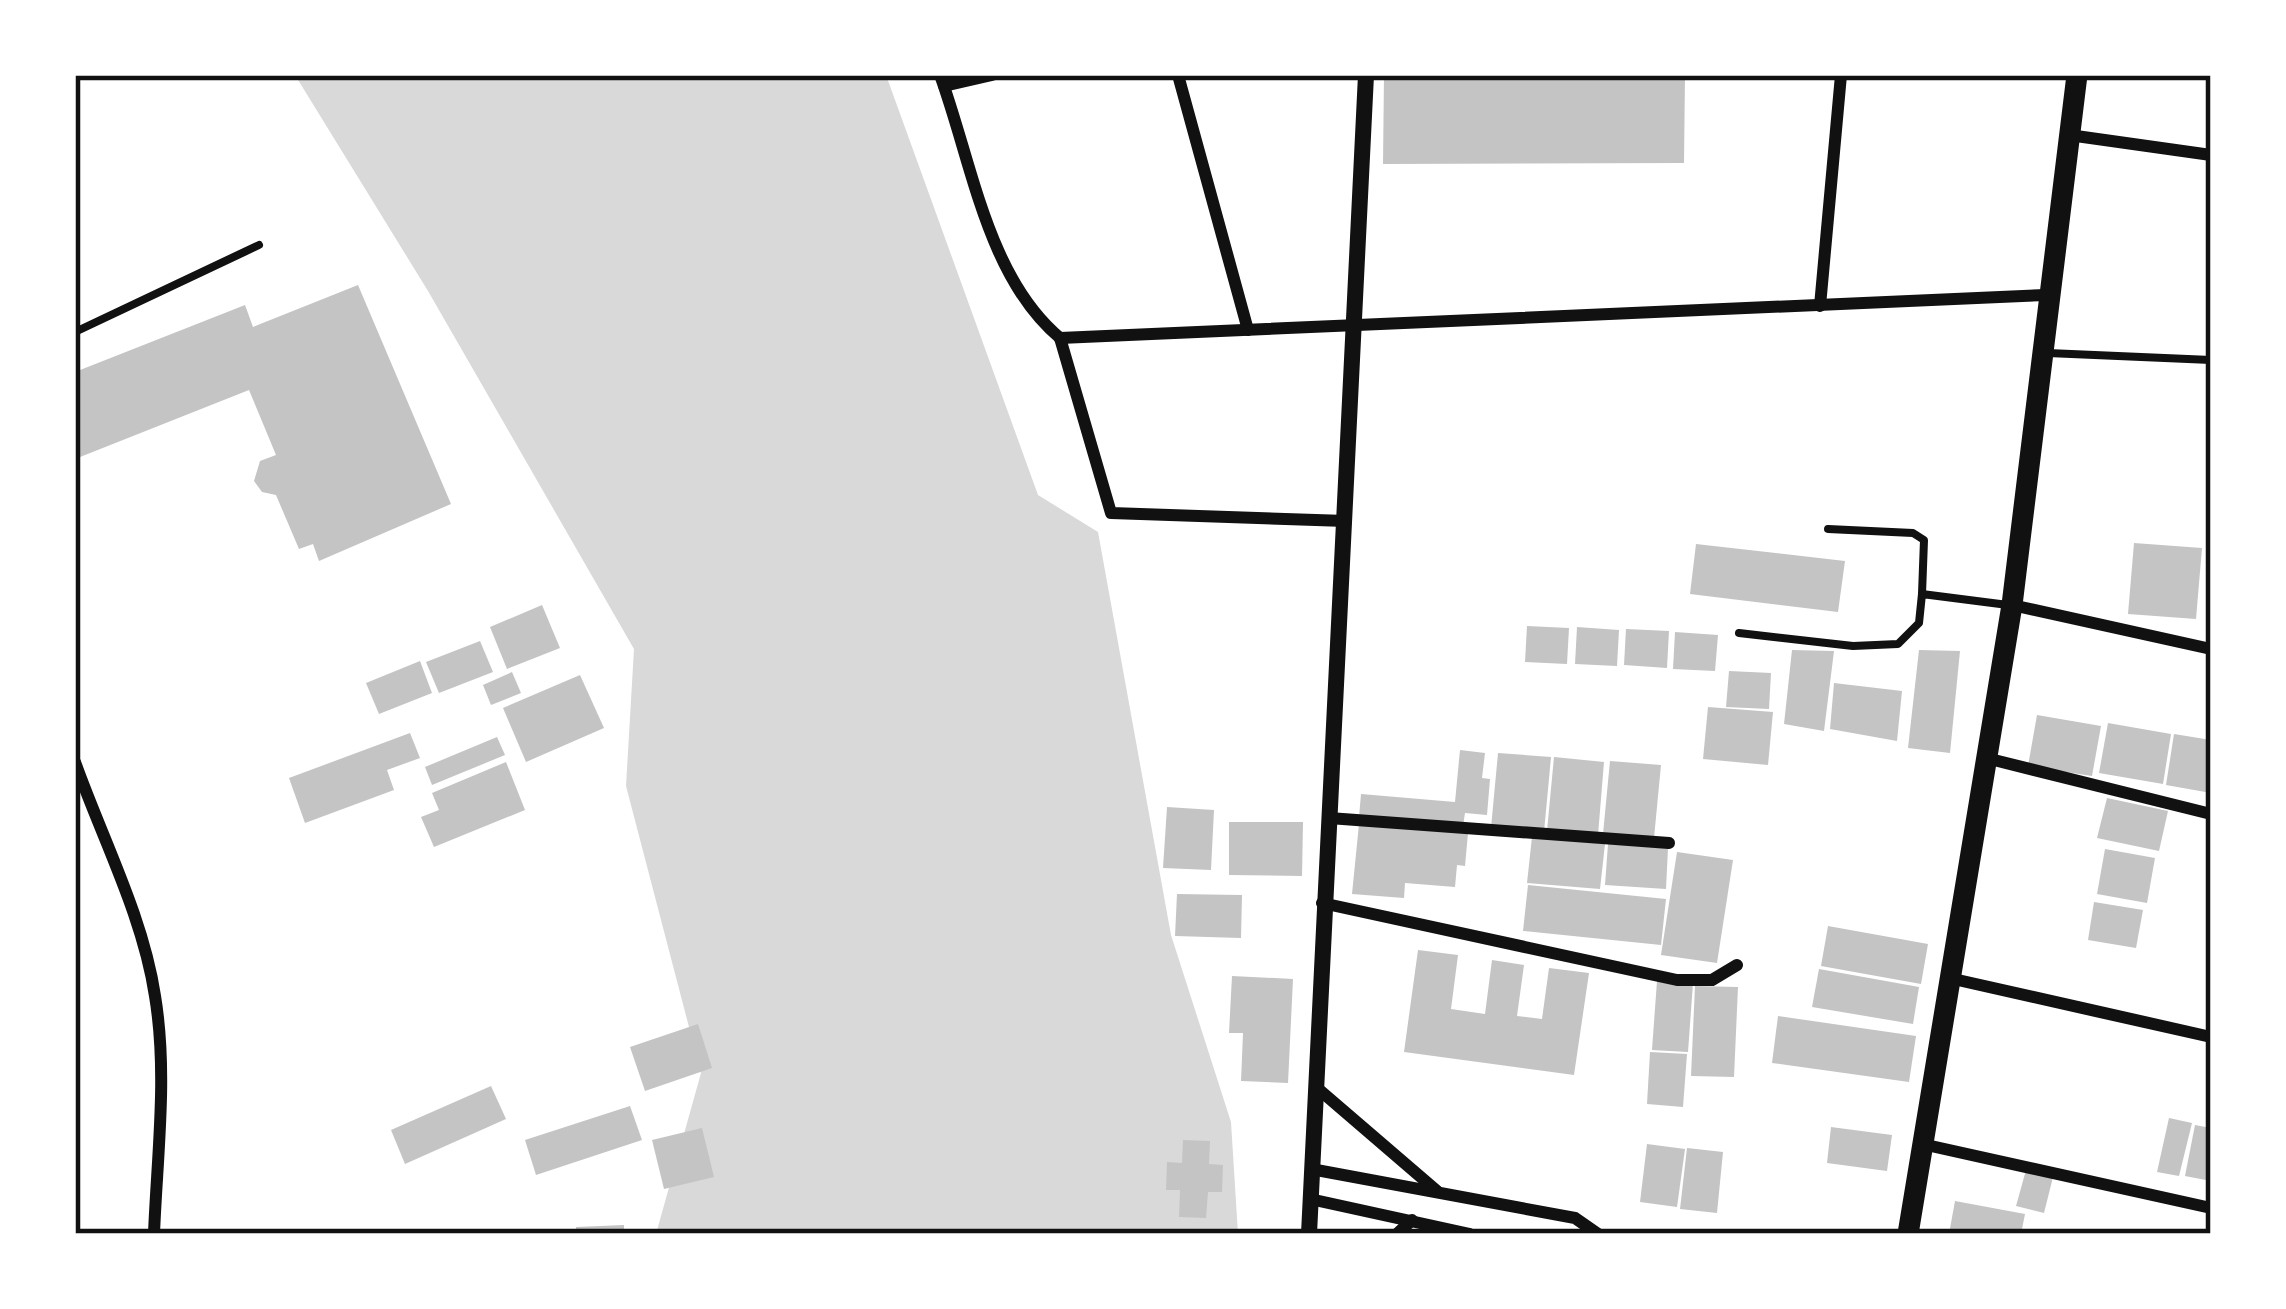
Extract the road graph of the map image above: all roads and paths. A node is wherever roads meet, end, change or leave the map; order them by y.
1 (992, 75) edge
2 (1178, 75) edge
3 (1366, 75) edge
4 (1841, 75) edge
5 (2077, 75) edge
6 (942, 80) edge
7 (2069, 135) junction
8 (2211, 155) edge
9 (259, 244) dead end
10 (2046, 295) junction
11 (1820, 306) junction
12 (1356, 328) junction
13 (1248, 330) junction
14 (75, 332) edge
15 (1060, 338) junction
16 (2040, 352) junction
17 (2211, 360) edge
18 (1346, 521) junction
19 (1828, 529) dead end
20 (1922, 594) junction
21 (2012, 605) junction
22 (1739, 633) dead end
23 (2211, 649) edge
24 (1986, 758) junction
25 (75, 762) edge
26 (2211, 814) edge
27 (1329, 818) junction
28 (1669, 843) dead end
29 (1322, 903) junction
30 (1738, 965) dead end
31 (1949, 979) junction
32 (2211, 1036) edge
33 (1315, 1087) junction
34 (1921, 1144) junction
35 (1311, 1169) junction
36 (1439, 1193) junction
37 (1310, 1199) junction
38 (2211, 1208) edge
39 (1412, 1220) junction
40 (154, 1234) edge
41 (1309, 1234) edge
42 (1397, 1234) edge
43 (1470, 1234) edge
44 (1598, 1234) edge
45 (1908, 1234) edge

1 - 6 street
2 - 13 street
3 - 12 street
4 - 11 street
5 - 7 main road
6 - 15 street
7 - 8 street
7 - 10 main road
9 - 14 lane
10 - 11 street
10 - 16 main road
11 - 12 street
12 - 13 street
12 - 18 street
13 - 15 street
15 - 18 street
16 - 17 lane
16 - 21 main road
18 - 27 street
19 - 20 lane
20 - 21 lane
20 - 22 lane
21 - 23 street
21 - 24 main road
24 - 26 street
24 - 31 main road
25 - 40 street
27 - 28 street
27 - 29 street
29 - 30 street
29 - 33 street
31 - 32 street
31 - 34 main road
33 - 35 street
33 - 36 street
34 - 38 street
34 - 45 main road
35 - 36 street
35 - 37 street
36 - 44 street
37 - 39 street
37 - 41 street
39 - 42 street
39 - 43 street

